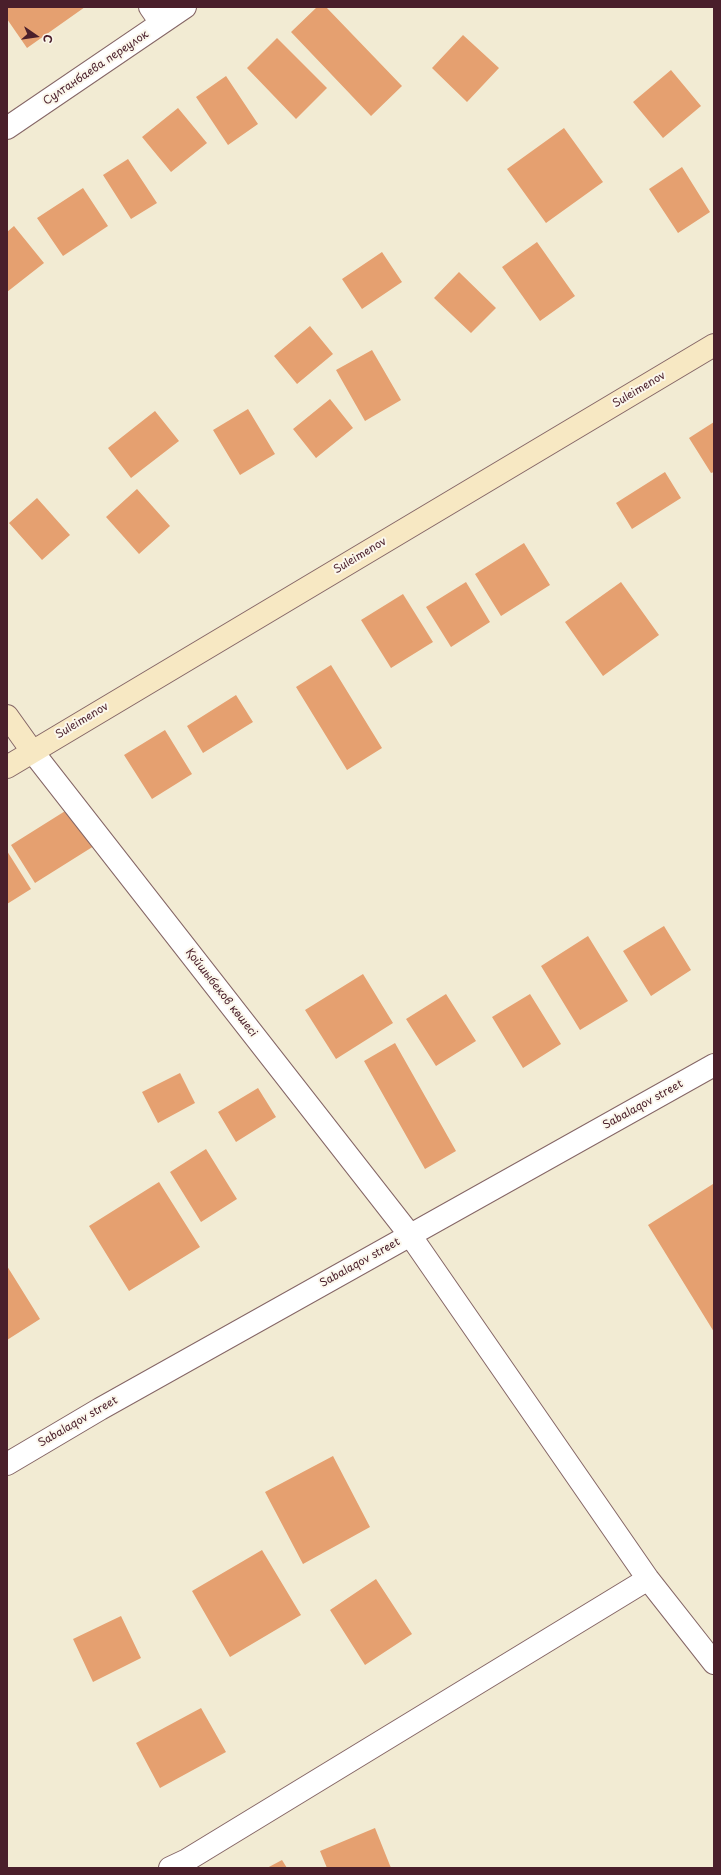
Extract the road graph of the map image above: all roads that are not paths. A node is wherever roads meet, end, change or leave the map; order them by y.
1 (185, 7) edge
2 (155, 15) edge
3 (7, 128) edge
4 (714, 345) edge
5 (7, 716) edge
6 (32, 751) junction
7 (7, 767) edge
8 (714, 1065) edge
9 (410, 1235) junction
10 (7, 1464) edge
11 (648, 1579) junction
12 (714, 1663) edge
13 (170, 1868) edge

1 - 2 street, Султанбаева переулок
2 - 3 street, Султанбаева переулок
4 - 6 main road, Suleimenov
5 - 6 main road
6 - 7 main road, Suleimenov
6 - 9 street, Қойшыбеков көшесі
8 - 9 street, Sabalaqov street
9 - 10 street, Sabalaqov street
9 - 11 street, Қойшыбеков көшесі
11 - 12 street, Қойшыбеков көшесі
11 - 13 street

